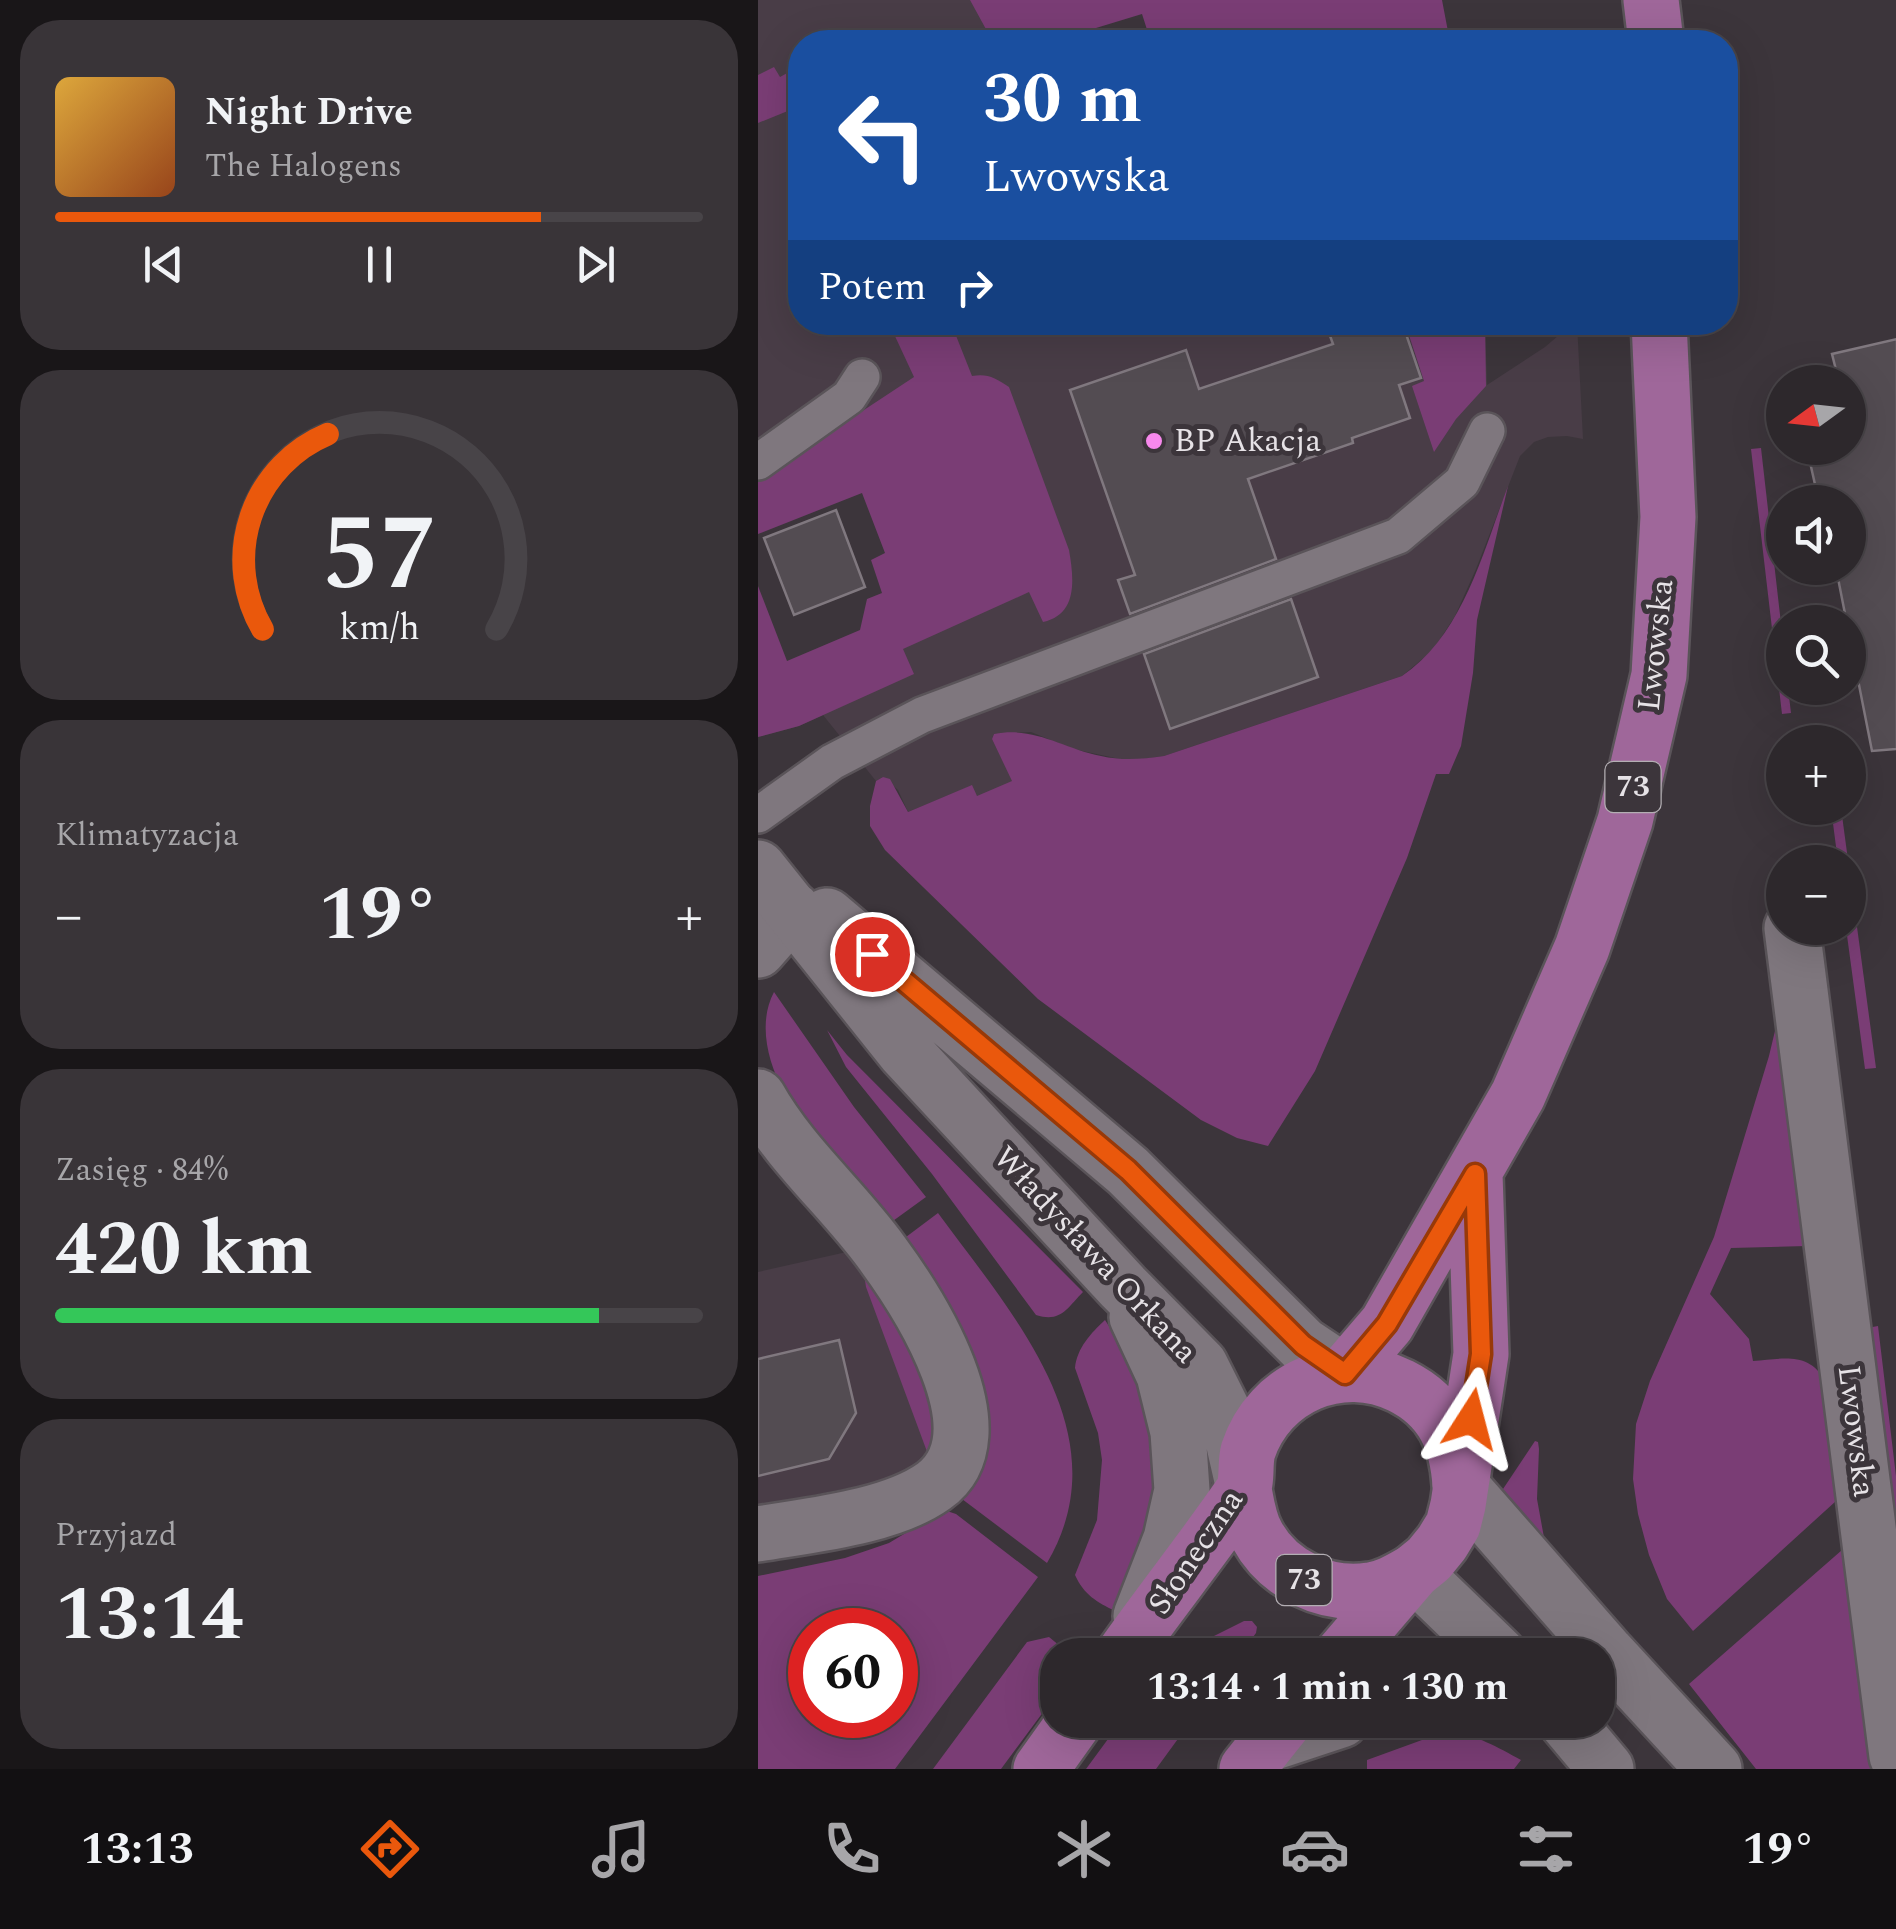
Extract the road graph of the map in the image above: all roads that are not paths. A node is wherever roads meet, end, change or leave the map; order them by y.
1 (1651, 0) edge
2 (1655, 30) edge
3 (1661, 335) edge
4 (862, 377) dead end
5 (1487, 431) dead end
6 (758, 462) edge
7 (758, 816) edge
8 (758, 858) edge
9 (758, 868) edge
10 (775, 930) edge
11 (1794, 945) edge
12 (758, 1098) edge
13 (1475, 1174) junction
14 (1123, 1287) junction
15 (1345, 1374) junction
16 (1460, 1485) junction
17 (1244, 1490) junction
18 (758, 1534) edge
19 (1413, 1572) junction
20 (1131, 1638) edge
21 (1135, 1638) edge
22 (1357, 1638) edge
23 (1481, 1638) edge
24 (1063, 1738) edge
25 (1580, 1738) edge
26 (1896, 1756) edge
27 (1040, 1769) edge
28 (1606, 1769) edge
29 (1714, 1769) edge

1 - 2 main road
3 - 13 main road, Lwowska / 73
4 - 6 lane
5 - 7 lane
8 - 15 street
9 - 10 street, Władysława Orkana
10 - 14 street, Władysława Orkana
11 - 26 street, Lwowska
12 - 18 street
13 - 15 main road, Lwowska / 73
13 - 16 main road, 73
14 - 17 street, Władysława Orkana
14 - 20 street
15 - 16 main road, 73
15 - 17 main road, Słoneczna / 73
16 - 19 main road, 73
16 - 29 street
17 - 19 main road, Władysława Orkana / 73
17 - 21 main road, Słoneczna / 73
19 - 22 main road, 73
19 - 23 street
24 - 27 main road
25 - 28 street

